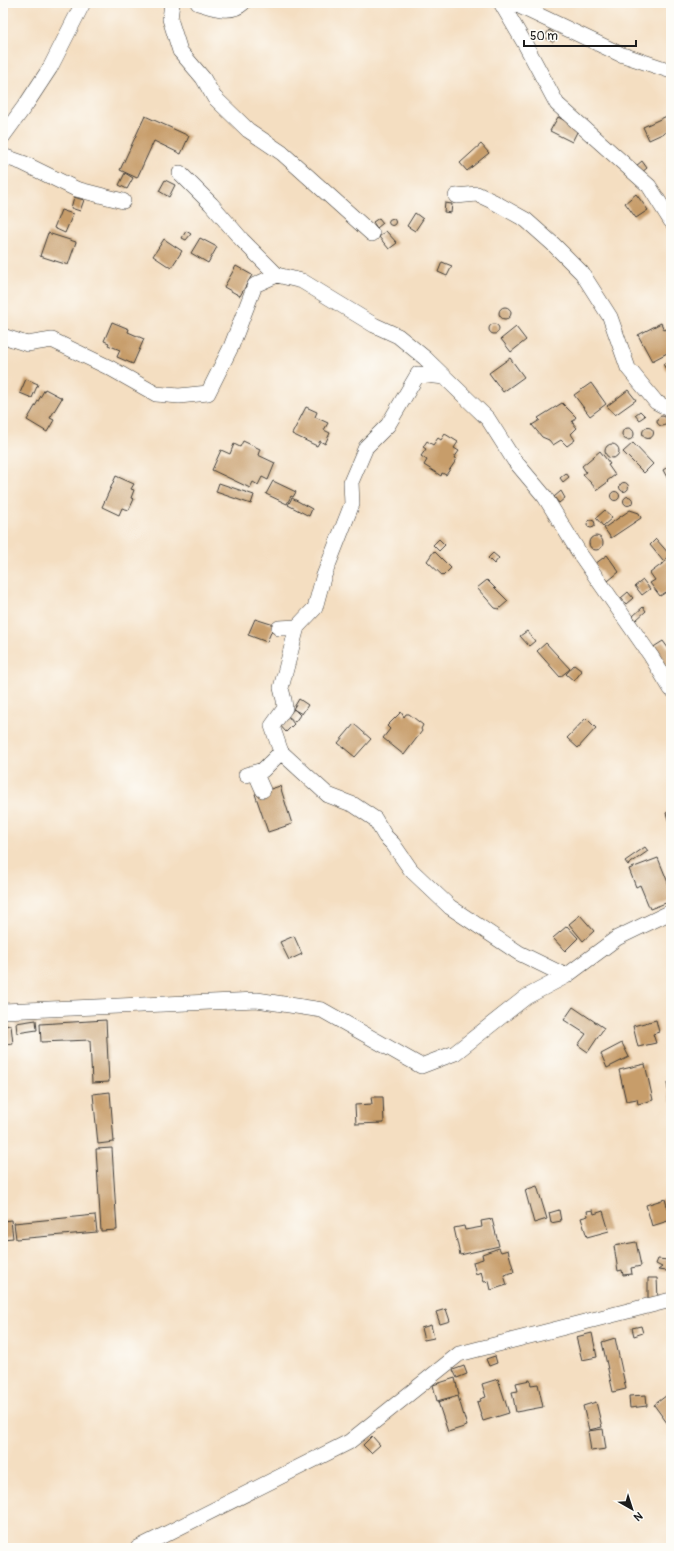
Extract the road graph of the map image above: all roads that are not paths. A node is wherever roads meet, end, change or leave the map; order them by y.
1 (83, 3) edge
2 (172, 3) edge
3 (198, 3) edge
4 (243, 3) edge
5 (501, 3) edge
6 (513, 3) edge
7 (671, 71) edge
8 (3, 136) edge
9 (3, 156) edge
10 (180, 173) dead end
11 (456, 196) dead end
12 (123, 201) dead end
13 (671, 221) edge
14 (372, 234) dead end
15 (277, 275) junction
16 (3, 336) edge
17 (444, 377) junction
18 (671, 410) edge
19 (297, 627) junction
20 (279, 628) dead end
21 (671, 689) edge
22 (282, 752) junction
23 (263, 790) dead end
24 (671, 912) edge
25 (566, 976) junction
26 (3, 1011) edge
27 (671, 1300) edge
28 (138, 1548) edge

1 - 8 street
2 - 14 street
3 - 4 street
5 - 13 street
6 - 7 street
9 - 12 street
10 - 15 street
11 - 18 street
15 - 16 street
15 - 17 street
17 - 19 street
17 - 21 street
19 - 20 street
19 - 22 street
22 - 23 street
22 - 25 street
24 - 25 street
25 - 26 street
27 - 28 street

